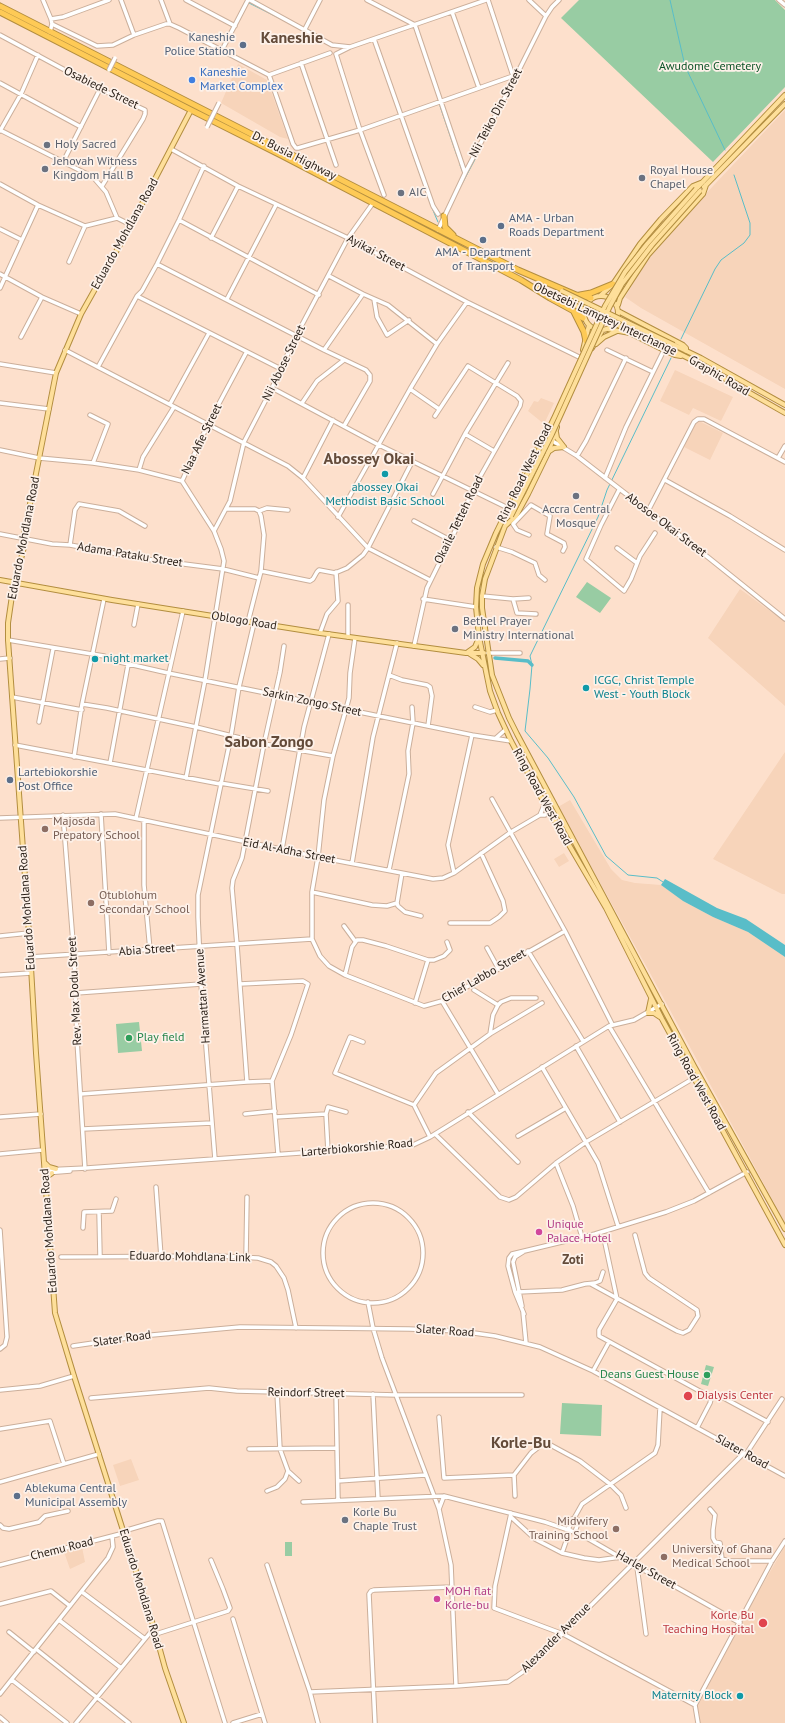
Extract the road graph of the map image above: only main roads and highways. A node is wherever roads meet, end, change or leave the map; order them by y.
1 (0, 6) edge
2 (0, 12) edge
3 (785, 95) edge
4 (785, 104) edge
5 (191, 110) junction
6 (705, 183) junction
7 (698, 190) junction
8 (444, 216) road end
9 (460, 241) junction
10 (532, 276) junction
11 (528, 283) junction
12 (613, 284) junction
13 (576, 295) junction
14 (600, 296) junction
15 (592, 298) junction
16 (618, 305) junction
17 (572, 310) junction
18 (618, 311) junction
19 (583, 318) junction
20 (589, 325) junction
21 (605, 330) junction
22 (621, 331) junction
23 (586, 341) junction
24 (593, 347) junction
25 (686, 351) junction
26 (683, 356) junction
27 (785, 405) edge
28 (785, 413) edge
29 (556, 430) junction
30 (548, 453) junction
31 (509, 515) junction
32 (503, 518) junction
33 (506, 525) junction
34 (0, 580) edge
35 (14, 582) junction
36 (479, 637) junction
37 (466, 653) junction
38 (482, 653) junction
39 (488, 653) junction
40 (484, 668) junction
41 (498, 686) junction
42 (651, 998) junction
43 (657, 1008) junction
44 (662, 1019) junction
45 (679, 1036) junction
46 (44, 1162) junction
47 (56, 1169) road end
48 (52, 1173) road end
49 (45, 1174) junction
50 (785, 1229) edge
51 (785, 1245) edge
52 (184, 1723) edge

1 - 9 highway, Dr. Busia Highway
2 - 5 highway, Dr. Busia Highway
3 - 6 main road
4 - 6 main road
5 - 11 highway, Dr. Busia Highway
5 - 35 main road, Eduardo Mohdlana Road
6 - 7 main road
6 - 12 main road
6 - 16 main road
7 - 31 main road, Ring Road West Road, bridge
7 - 31 main road, Ring Road West Road, bridge
8 - 9 highway
9 - 10 highway, Dr. Busia Highway
10 - 13 highway, Dr. Busia Highway
10 - 25 main road, Obetsebi Lamptey Interchange, bridge
11 - 17 highway
11 - 26 main road, Obetsebi Lamptey Interchange, bridge
12 - 13 highway
12 - 14 main road
13 - 15 highway, Dr. Busia Highway
14 - 15 main road
14 - 16 main road
15 - 19 main road
16 - 18 main road
17 - 19 highway
17 - 23 highway
18 - 21 main road
18 - 25 main road, Graphic Road
19 - 20 main road
20 - 21 main road
20 - 23 main road, Ring Road West Road
21 - 22 main road, Graphic Road
21 - 24 main road, Ring Road West Road
22 - 24 main road
22 - 26 main road, Graphic Road
23 - 32 main road, Ring Road West Road
24 - 29 main road, Ring Road West Road
25 - 27 main road, Graphic Road
26 - 28 main road, Graphic Road
29 - 30 main road, Ring Road West Road
29 - 30 main road
30 - 33 main road, Ring Road West Road
31 - 32 main road
31 - 33 main road
32 - 36 main road, Ring Road West Road
33 - 39 main road, Ring Road West Road
34 - 35 main road, Oblogo Road
35 - 37 main road, Oblogo Road
35 - 46 main road, Eduardo Mohdlana Road
36 - 37 main road
36 - 38 main road, Ring Road West Road
37 - 38 main road, Oblogo Road
37 - 40 main road
38 - 39 main road, Oblogo Road
38 - 40 main road, Ring Road West Road
38 - 41 main road
39 - 41 main road, Ring Road West Road
40 - 42 main road, Ring Road West Road
41 - 45 main road, Ring Road West Road
42 - 43 main road, Ring Road West Road
42 - 44 main road
43 - 44 main road, Ring Road West Road
43 - 45 main road
44 - 51 main road, Ring Road West Road
45 - 50 main road, Ring Road West Road
46 - 47 main road
46 - 49 main road, Eduardo Mohdlana Road
48 - 49 main road
49 - 52 main road, Eduardo Mohdlana Road

